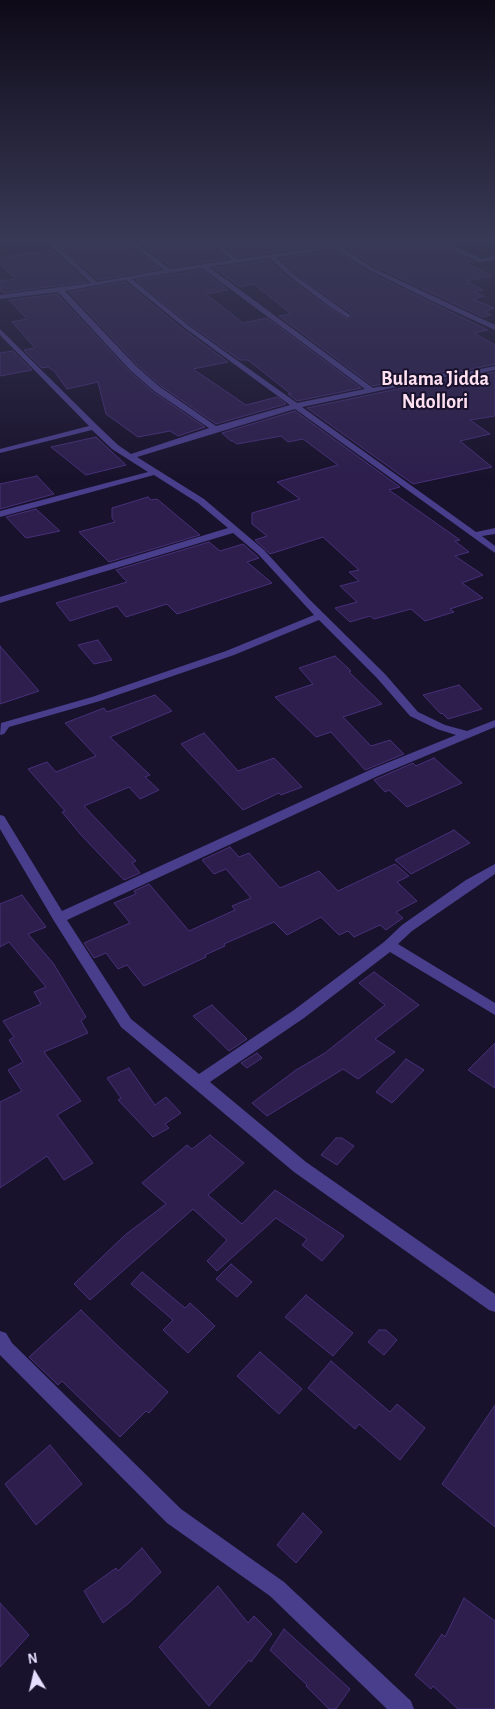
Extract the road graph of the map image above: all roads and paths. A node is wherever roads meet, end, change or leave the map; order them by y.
1 (91, 323) edge
2 (182, 323) edge
3 (280, 323) edge
4 (484, 323) edge
5 (495, 328) edge
6 (0, 331) edge
7 (495, 368) edge
8 (372, 390) junction
9 (295, 406) junction
10 (94, 427) junction
11 (214, 429) junction
12 (0, 451) edge
13 (132, 456) junction
14 (157, 472) junction
15 (0, 514) edge
16 (235, 528) junction
17 (495, 531) edge
18 (475, 535) junction
19 (495, 550) edge
20 (0, 600) edge
21 (320, 616) junction
22 (495, 723) edge
23 (0, 732) edge
24 (466, 734) junction
25 (0, 819) edge
26 (495, 868) edge
27 (59, 918) junction
28 (389, 945) junction
29 (495, 1010) edge
30 (200, 1082) junction
31 (495, 1304) edge
32 (0, 1340) edge
33 (402, 1709) edge

1 - 11 street
2 - 9 street
3 - 8 street
4 - 5 street
6 - 10 street
7 - 8 street
8 - 9 street
9 - 11 street
9 - 18 street
10 - 12 street
10 - 13 street
11 - 13 street
13 - 14 street
14 - 15 street
14 - 16 street
16 - 20 street
16 - 21 street
17 - 18 street
18 - 19 street
21 - 23 street
21 - 24 street
22 - 24 street
24 - 27 street
25 - 27 street
26 - 28 street
27 - 30 street
28 - 29 street
28 - 30 street
30 - 31 street
32 - 33 street

